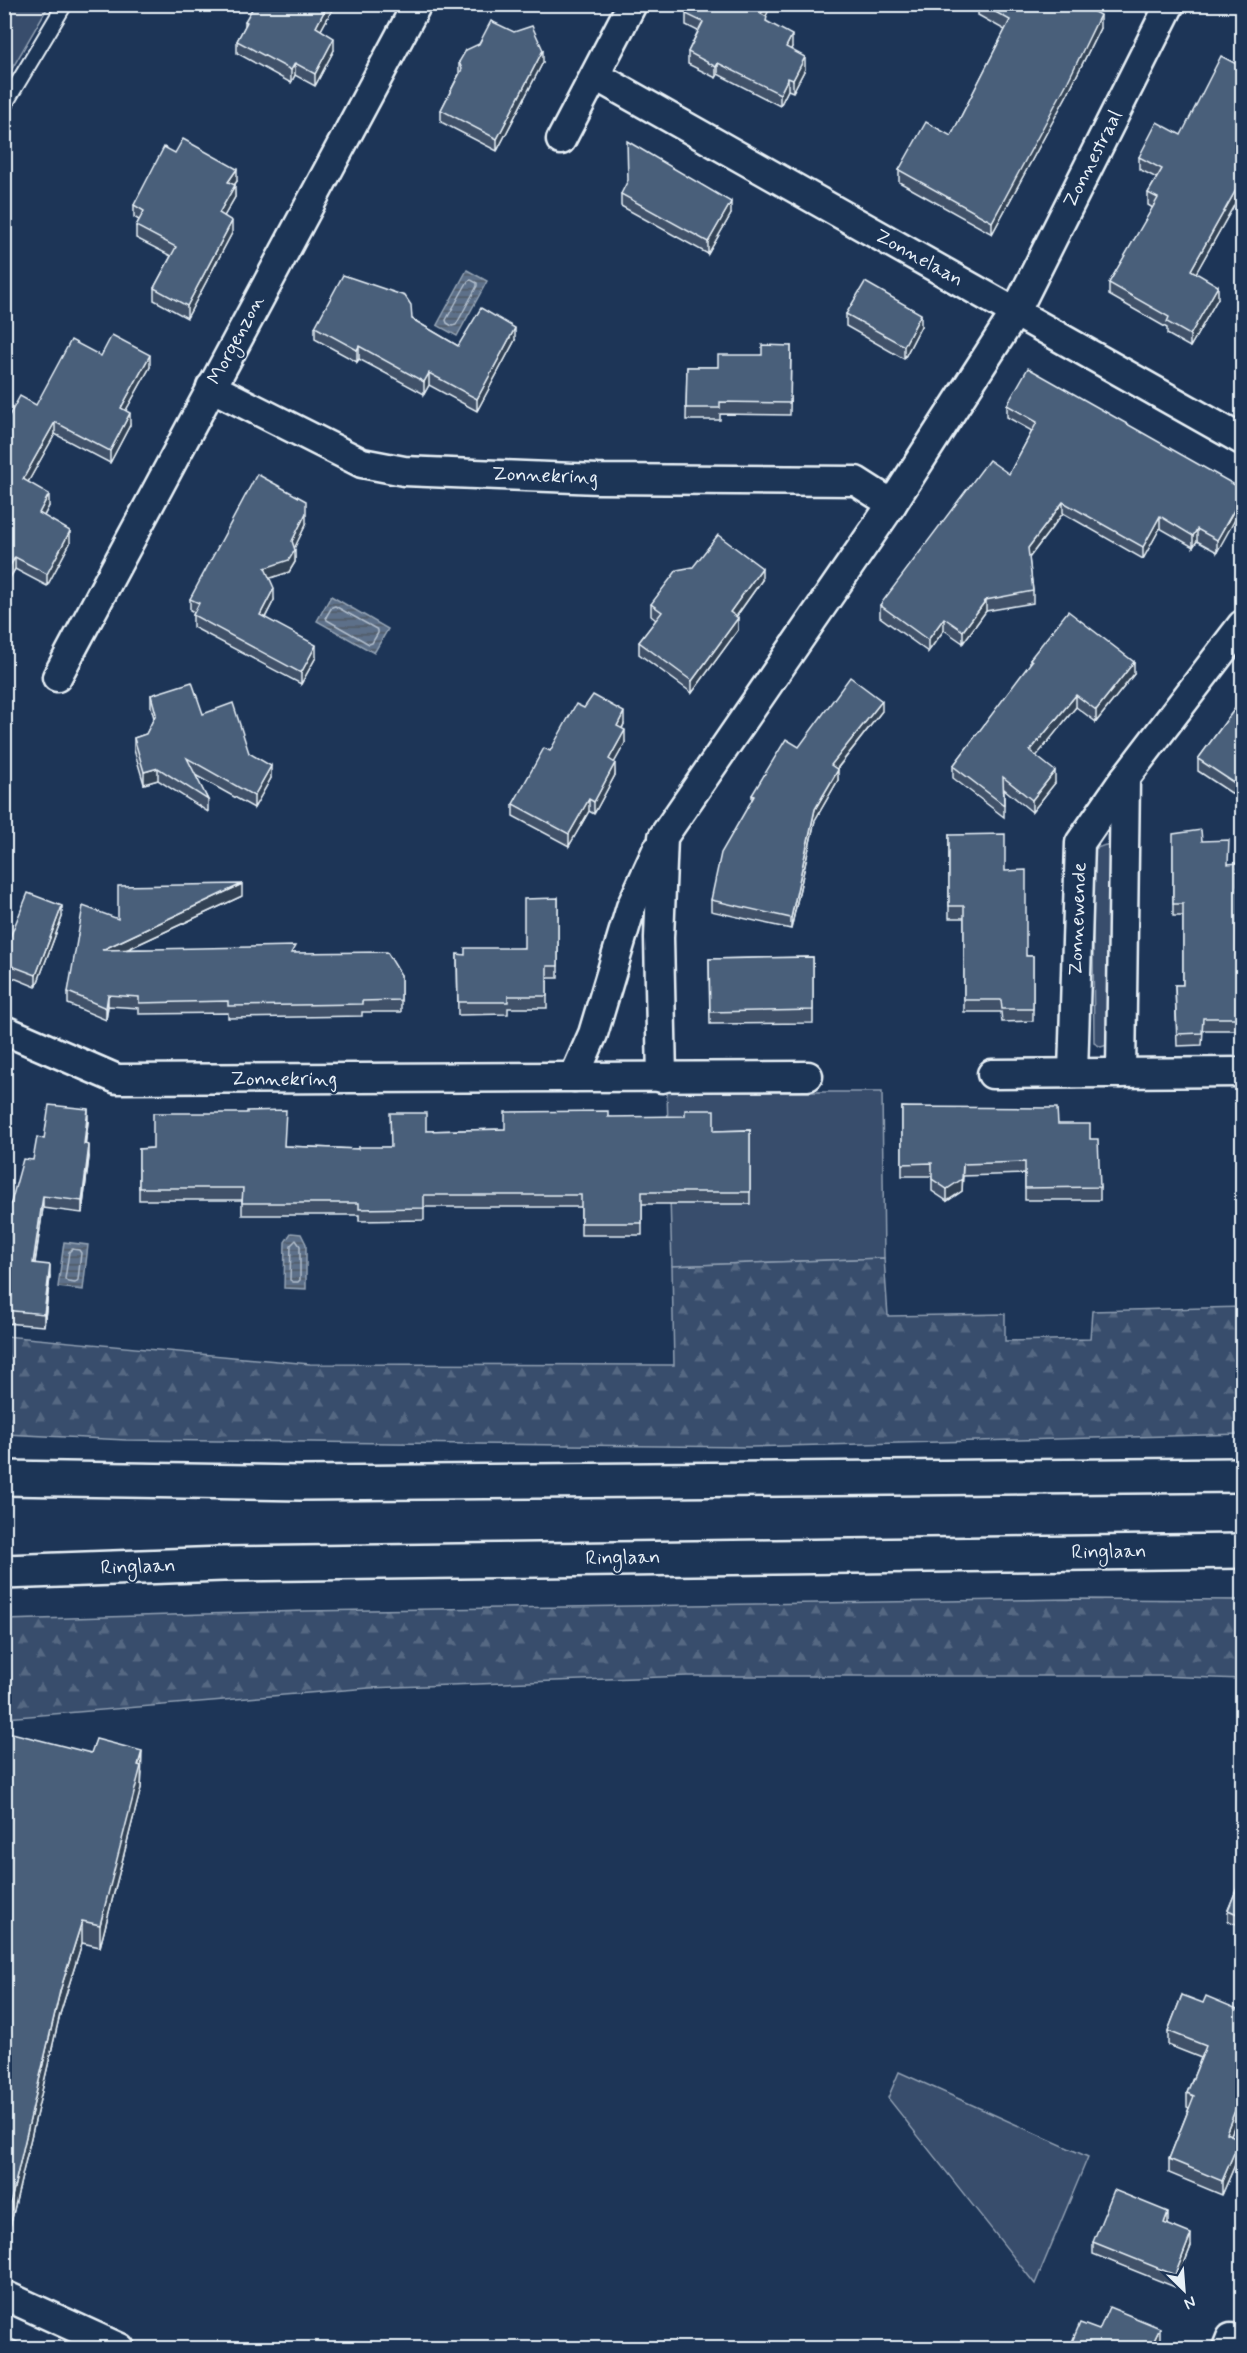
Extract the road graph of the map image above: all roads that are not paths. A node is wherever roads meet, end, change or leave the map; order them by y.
1 (65, 4) edge
2 (417, 4) edge
3 (632, 4) edge
4 (1170, 4) edge
5 (596, 76) junction
6 (4, 106) edge
7 (561, 140) dead end
8 (1015, 313) junction
9 (211, 387) junction
10 (1242, 440) edge
11 (892, 504) junction
12 (1242, 626) edge
13 (57, 677) dead end
14 (1125, 778) junction
15 (663, 837) junction
16 (4, 1030) edge
17 (1242, 1072) edge
18 (1073, 1073) junction
19 (1126, 1073) junction
20 (992, 1074) dead end
21 (808, 1076) dead end
22 (574, 1077) junction
23 (662, 1078) junction
24 (1242, 1475) edge
25 (4, 1478) edge
26 (1242, 1551) edge
27 (4, 1572) edge
28 (4, 2295) edge
29 (120, 2349) edge

1 - 6 lane
2 - 9 street, Morgenzon
3 - 5 street
4 - 8 street, Zonnestraal
5 - 7 street
5 - 8 street, Zonnelaan
8 - 10 street, Zonnelaan
8 - 11 street
9 - 11 street, Zonnekring
9 - 13 street, Morgenzon
11 - 15 street
12 - 14 street, Zonnewende
14 - 18 street, Zonnewende
14 - 19 street
15 - 22 street
15 - 23 street
16 - 22 street, Zonnekring
17 - 19 street
18 - 19 street
18 - 20 street
21 - 23 street, Zonnekring
22 - 23 street, Zonnekring
24 - 25 highway
26 - 27 highway, Ringlaan
28 - 29 street

